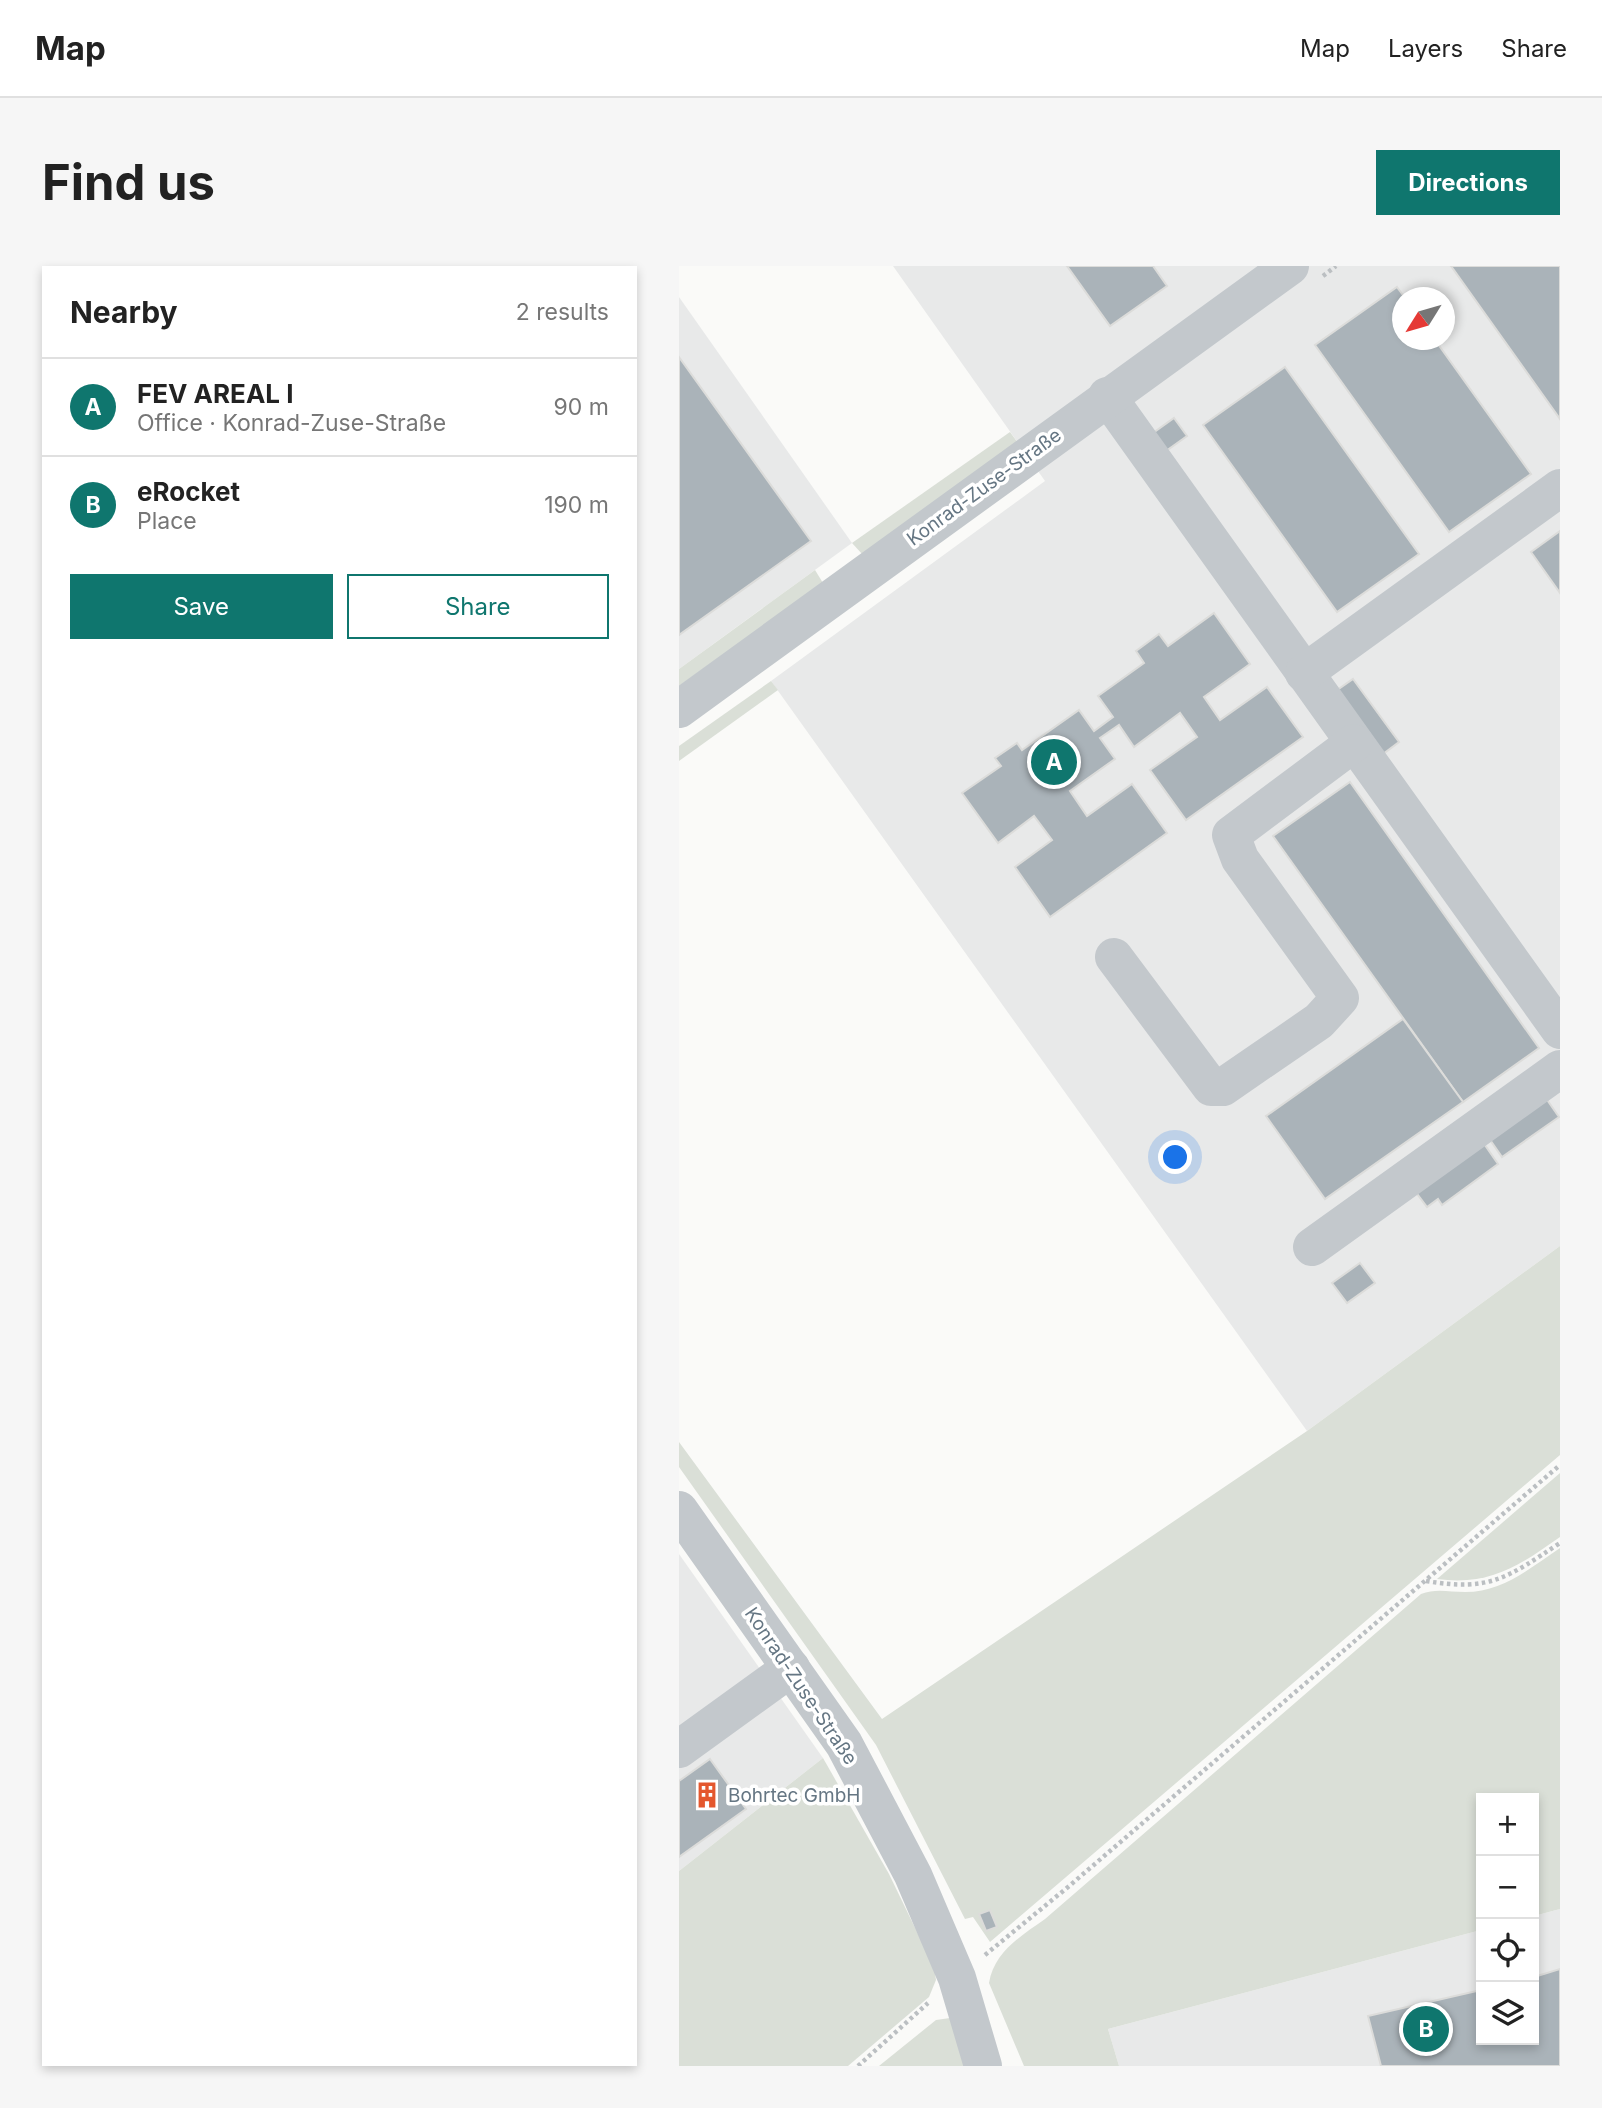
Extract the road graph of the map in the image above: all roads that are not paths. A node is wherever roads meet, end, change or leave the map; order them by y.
1 (1290, 266) edge
2 (1107, 396) junction
3 (1560, 488) edge
4 (1304, 673) junction
5 (679, 709) edge
6 (1354, 743) junction
7 (1114, 957) dead end
8 (1560, 1030) edge
9 (1560, 1069) edge
10 (1312, 1247) dead end
11 (679, 1510) edge
12 (690, 1550) edge
13 (791, 1668) junction
14 (679, 1749) edge
15 (983, 2066) edge

1 - 2 street, Konrad-Zuse-Straße
2 - 4 street
2 - 5 street, Konrad-Zuse-Straße
3 - 4 street
4 - 6 street
6 - 7 street
6 - 8 street
9 - 10 street
11 - 12 street, Konrad-Zuse-Straße
12 - 13 street, Konrad-Zuse-Straße
13 - 14 street
13 - 15 street, Konrad-Zuse-Straße

